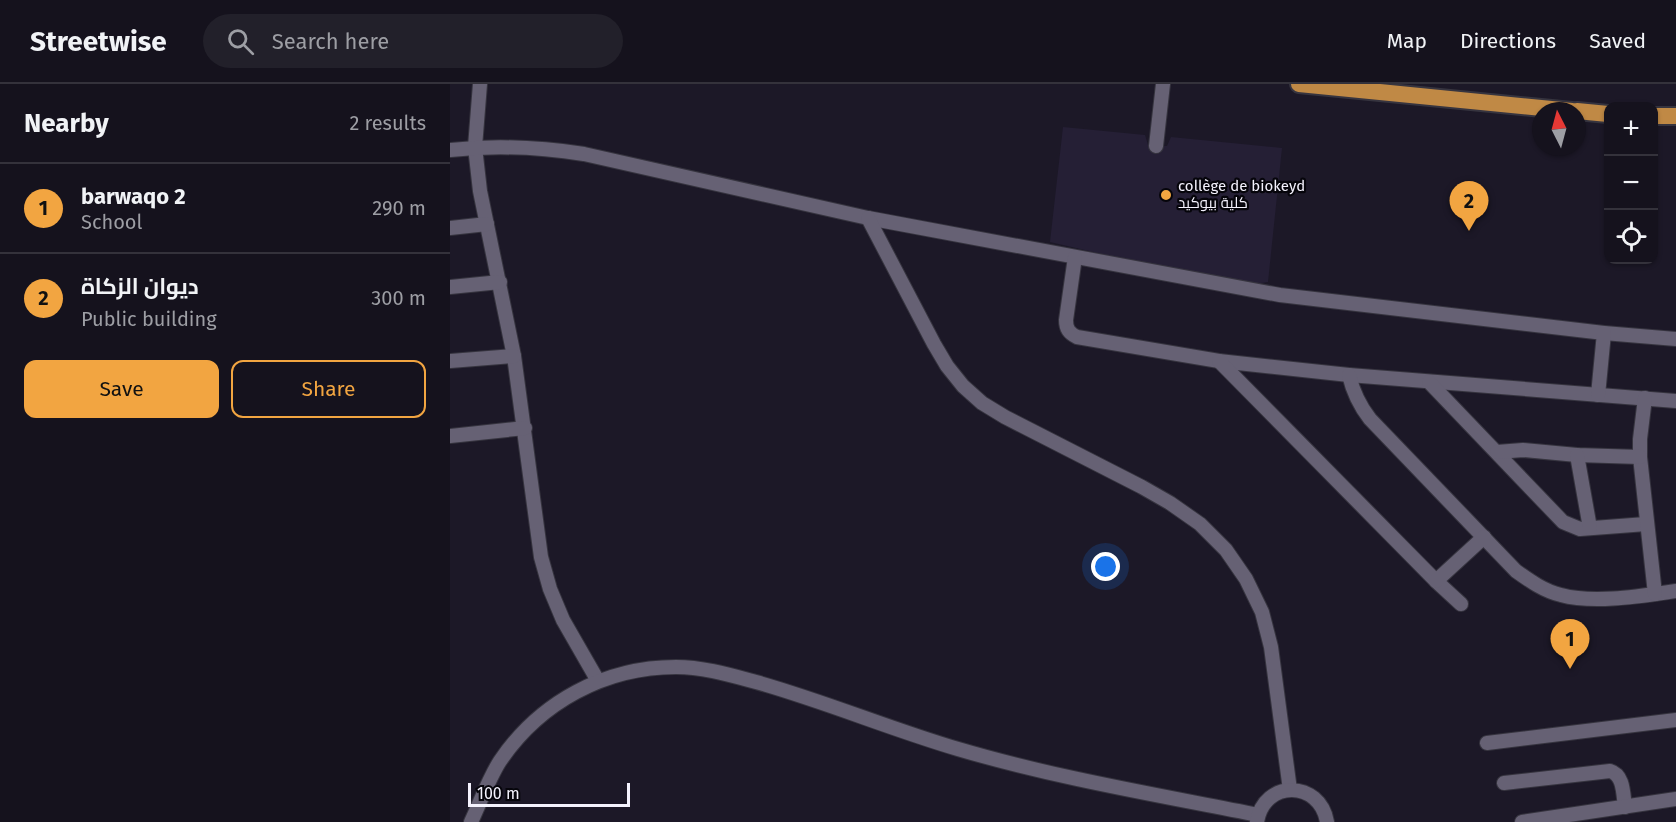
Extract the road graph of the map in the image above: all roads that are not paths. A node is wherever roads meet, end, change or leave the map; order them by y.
1 (480, 84) edge
2 (1163, 84) edge
3 (1299, 84) edge
4 (1532, 107) edge
5 (1586, 112) edge
6 (1604, 114) edge
7 (1658, 116) edge
8 (1676, 116) edge
9 (1156, 146) dead end
10 (475, 147) junction
11 (450, 150) edge
12 (868, 218) junction
13 (487, 224) junction
14 (450, 228) edge
15 (1075, 257) junction
16 (500, 282) junction
17 (450, 287) edge
18 (1604, 333) junction
19 (1676, 339) edge
20 (514, 356) junction
21 (450, 361) edge
22 (1219, 361) junction
23 (1349, 375) junction
24 (1429, 382) junction
25 (1598, 394) junction
26 (1645, 398) junction
27 (1676, 400) edge
28 (525, 428) junction
29 (450, 436) edge
30 (1497, 452) junction
31 (1577, 455) junction
32 (1640, 457) junction
33 (1646, 524) junction
34 (1590, 528) junction
35 (1484, 537) junction
36 (1436, 581) junction
37 (1676, 591) edge
38 (1655, 594) junction
39 (1461, 604) dead end
40 (598, 681) junction
41 (1676, 720) edge
42 (1487, 743) dead end
43 (1504, 783) dead end
44 (1290, 790) junction
45 (1676, 799) edge
46 (1625, 807) junction
47 (1257, 819) edge
48 (471, 822) edge
49 (1327, 822) edge
50 (1522, 822) edge

1 - 10 street
2 - 9 street
3 - 4 main road
5 - 6 main road
7 - 8 main road
10 - 11 street
10 - 12 street
10 - 13 street
12 - 15 street
12 - 44 street
13 - 14 street
13 - 16 street
15 - 18 street
15 - 22 street
16 - 17 street
16 - 20 street
18 - 19 street
18 - 25 street
20 - 21 street
20 - 28 street
22 - 23 street
22 - 36 street
23 - 24 street
23 - 35 street
24 - 25 street
24 - 30 street
25 - 26 street
26 - 27 street
26 - 32 street
28 - 29 street
28 - 40 street
30 - 31 street
30 - 34 street
31 - 32 street
31 - 34 street
32 - 33 street
33 - 34 street
33 - 38 street
35 - 36 street
35 - 38 street
36 - 39 street
37 - 38 street
40 - 47 street
40 - 48 street
41 - 42 street
43 - 46 street
44 - 47 street
44 - 49 street
45 - 46 street
46 - 50 street

